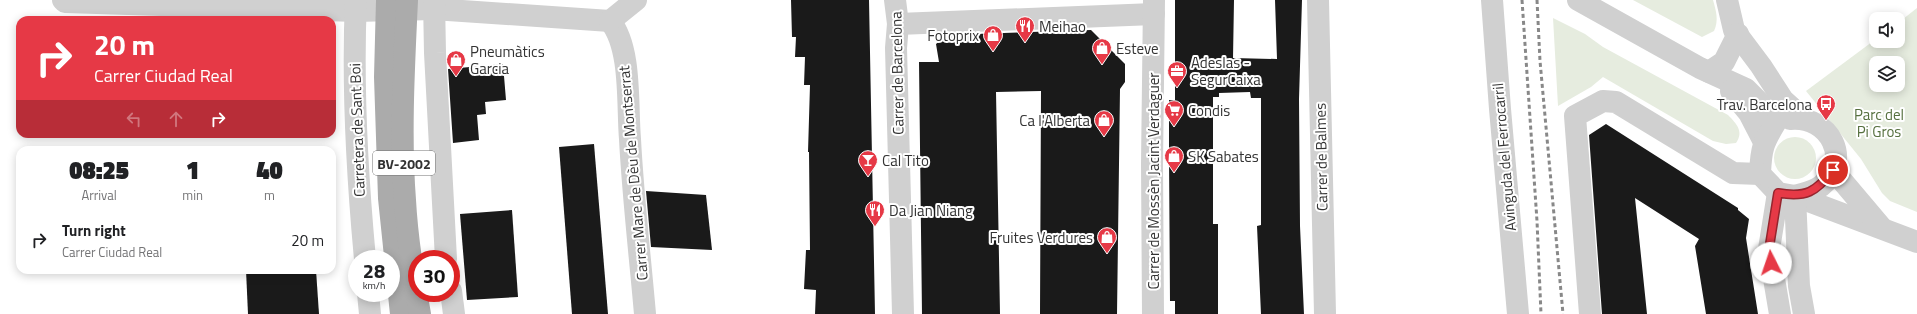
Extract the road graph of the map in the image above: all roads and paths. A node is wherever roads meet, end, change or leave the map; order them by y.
1 (63, 0) edge
2 (636, 0) edge
3 (895, 0) edge
4 (1318, 0) edge
5 (1492, 0) edge
6 (1578, 0) edge
7 (1727, 0) edge
8 (434, 4) edge
9 (397, 5) edge
10 (356, 6) edge
11 (1154, 7) edge
12 (610, 21) junction
13 (898, 24) junction
14 (1738, 34) junction
15 (1714, 74) junction
16 (1804, 119) junction
17 (1777, 120) junction
18 (1764, 142) junction
19 (1833, 170) junction
20 (1760, 174) junction
21 (1786, 195) junction
22 (1884, 230) junction
23 (1917, 242) edge
24 (364, 250) edge
25 (446, 250) edge
26 (369, 302) edge
27 (452, 302) edge
28 (370, 314) edge
29 (400, 314) edge
30 (420, 314) edge
31 (454, 314) edge
32 (645, 314) edge
33 (903, 314) edge
34 (1153, 314) edge
35 (1325, 314) edge
36 (1518, 314) edge
37 (1590, 314) edge
38 (1780, 314) edge
39 (1804, 314) edge

1 - 10 street
2 - 12 street
3 - 13 street, Carrer de Barcelona
4 - 35 street, Carrer de Balmes
5 - 36 street, Avinguda del Ferrocarril
6 - 15 street
7 - 14 street
8 - 9 street
8 - 12 street
8 - 25 street
9 - 10 street
9 - 29 main road, BV-2002
9 - 30 main road, BV-2002
10 - 24 street, Carretera de Sant Boi
11 - 13 street
11 - 34 street, Carrer de Mossèn Jacint Verdaguer
12 - 32 street, Carrer Mare de Dèu de Montserrat
13 - 33 street, Carrer de Barcelona
14 - 15 street
14 - 16 street
14 - 17 street
15 - 17 street
15 - 18 street
16 - 17 street
16 - 19 street
17 - 18 street
18 - 20 street
19 - 21 street
19 - 22 street
20 - 21 street
20 - 37 street
21 - 22 street
21 - 38 street
21 - 39 street
22 - 23 street
26 - 28 street
27 - 31 street

